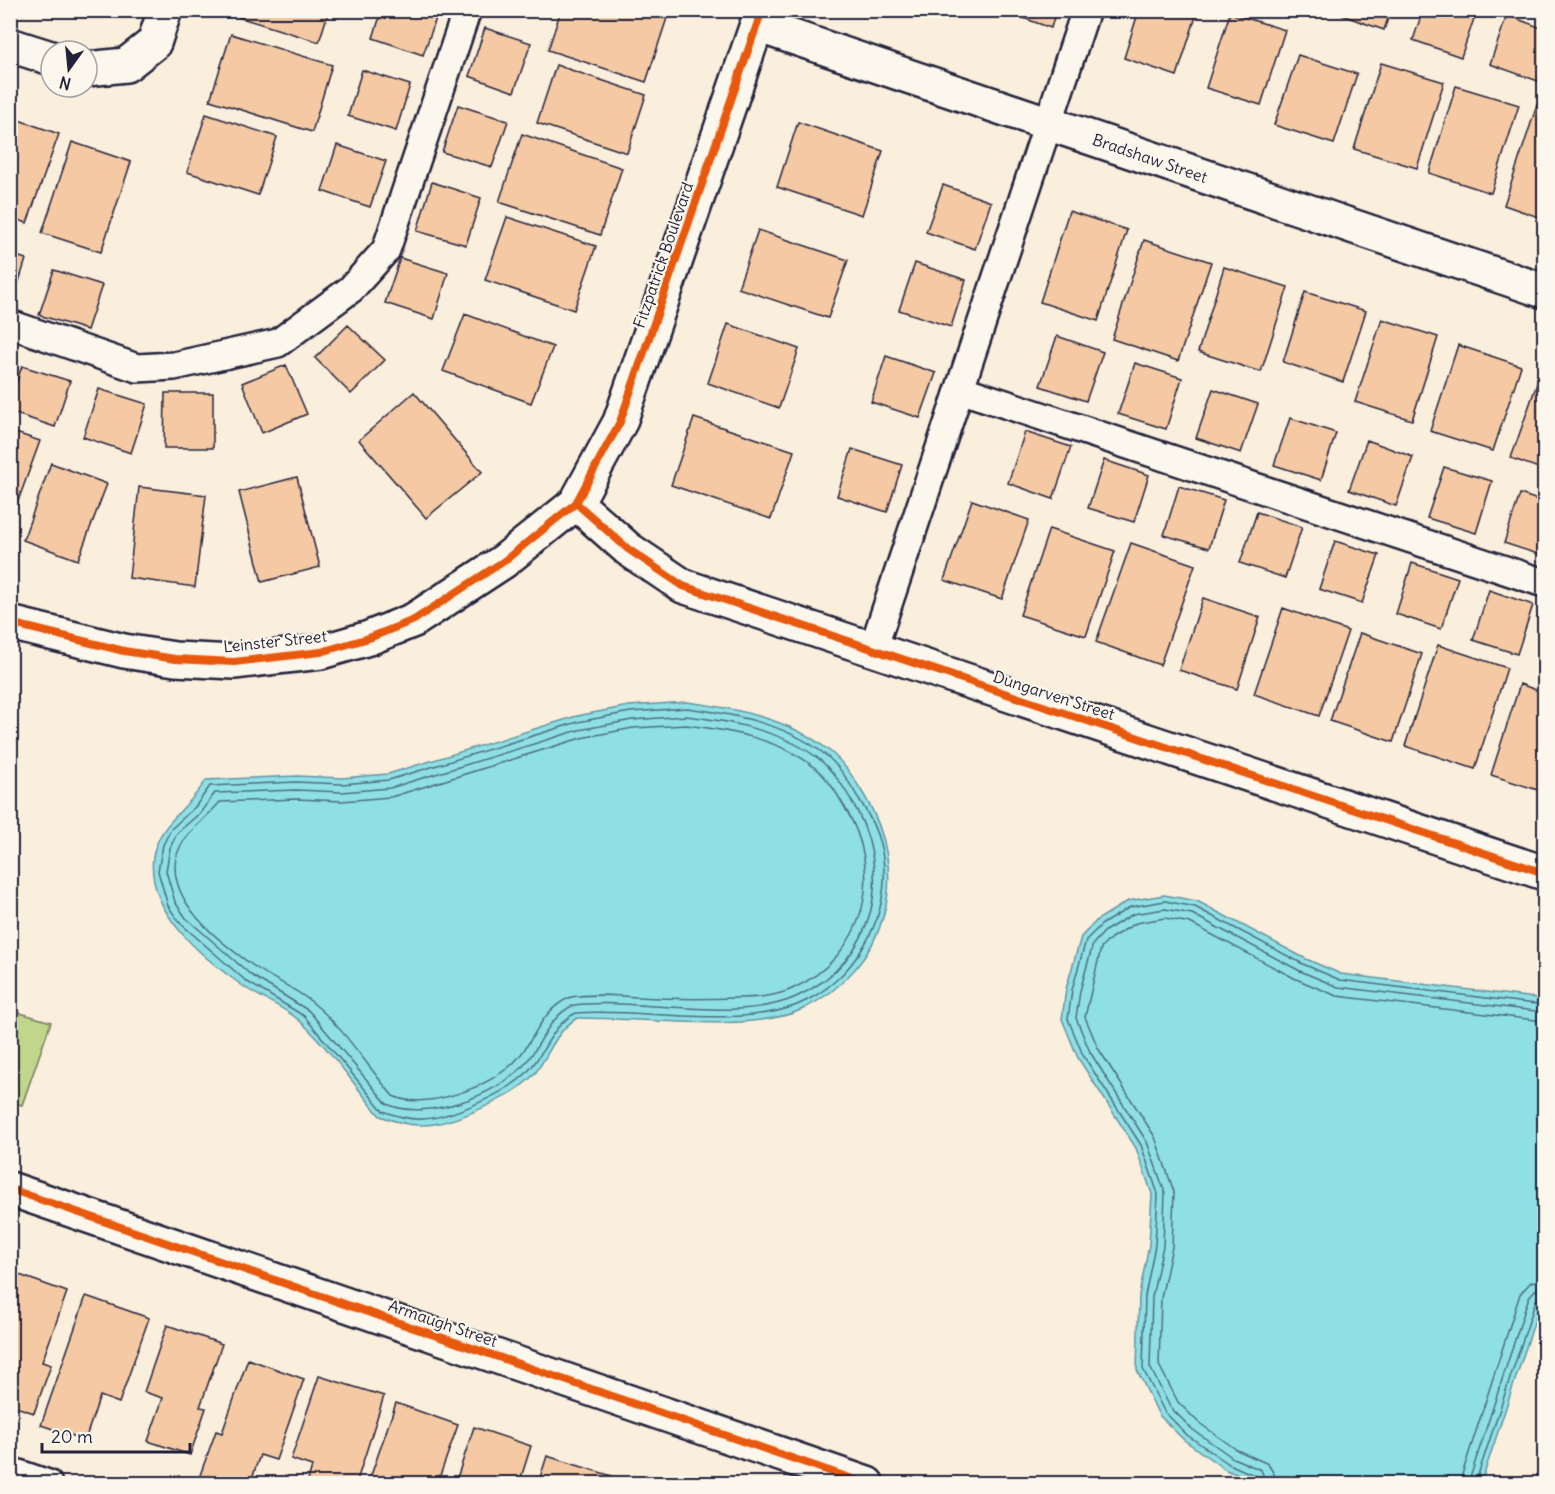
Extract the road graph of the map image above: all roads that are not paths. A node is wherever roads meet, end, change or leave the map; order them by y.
1 (165, 10) edge
2 (467, 10) edge
3 (1086, 10) edge
4 (759, 18) edge
5 (10, 45) edge
6 (39, 54) edge
7 (99, 68) edge
8 (1048, 124) junction
9 (1545, 291) edge
10 (10, 324) edge
11 (960, 389) junction
12 (576, 503) junction
13 (1545, 583) edge
14 (10, 623) edge
15 (873, 649) junction
16 (1545, 873) edge
17 (10, 1189) edge
18 (10, 1471) edge
19 (48, 1484) edge
20 (867, 1484) edge

1 - 7 street
2 - 10 lane
3 - 8 lane
4 - 8 street, Bradshaw Street
4 - 12 street, Fitzpatrick Boulevard
5 - 6 street
8 - 9 street, Bradshaw Street
8 - 11 lane
11 - 13 lane
11 - 15 lane
12 - 14 street, Leinster Street
12 - 15 street, Dungarven Street
15 - 16 street, Dungarven Street
17 - 20 street, Armaugh Street
18 - 19 lane

